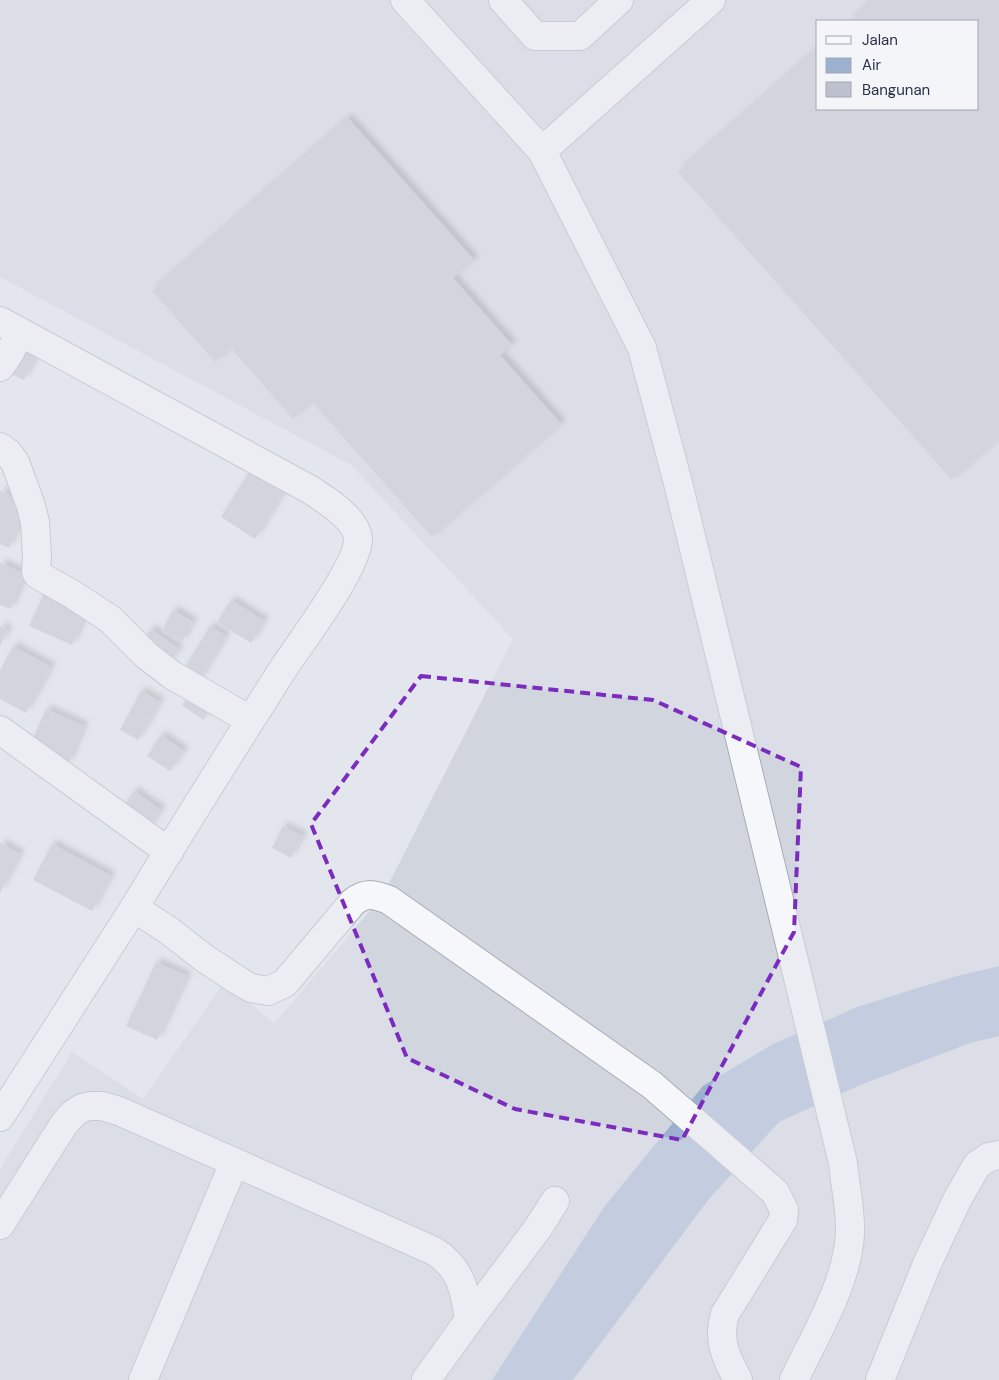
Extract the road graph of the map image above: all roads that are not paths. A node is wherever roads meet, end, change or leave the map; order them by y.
1 (405, 0) edge
2 (503, 0) edge
3 (619, 0) edge
4 (712, 0) edge
5 (542, 151) junction
6 (10, 327) edge
7 (0, 368) edge
8 (0, 447) edge
9 (250, 720) junction
10 (0, 730) edge
11 (169, 852) junction
12 (134, 908) junction
13 (0, 1117) edge
14 (999, 1155) edge
15 (234, 1163) junction
16 (555, 1201) dead end
17 (0, 1225) edge
18 (469, 1320) junction
19 (143, 1380) edge
20 (426, 1380) edge
21 (738, 1380) edge
22 (794, 1380) edge
23 (880, 1380) edge

1 - 5 street
2 - 3 street
4 - 5 street
5 - 22 street
6 - 7 street
6 - 9 street
8 - 9 street
9 - 11 street
10 - 11 street
11 - 12 street
12 - 13 street
12 - 21 street
14 - 23 street
15 - 17 street
15 - 18 street
15 - 19 street
16 - 18 street
18 - 20 street

